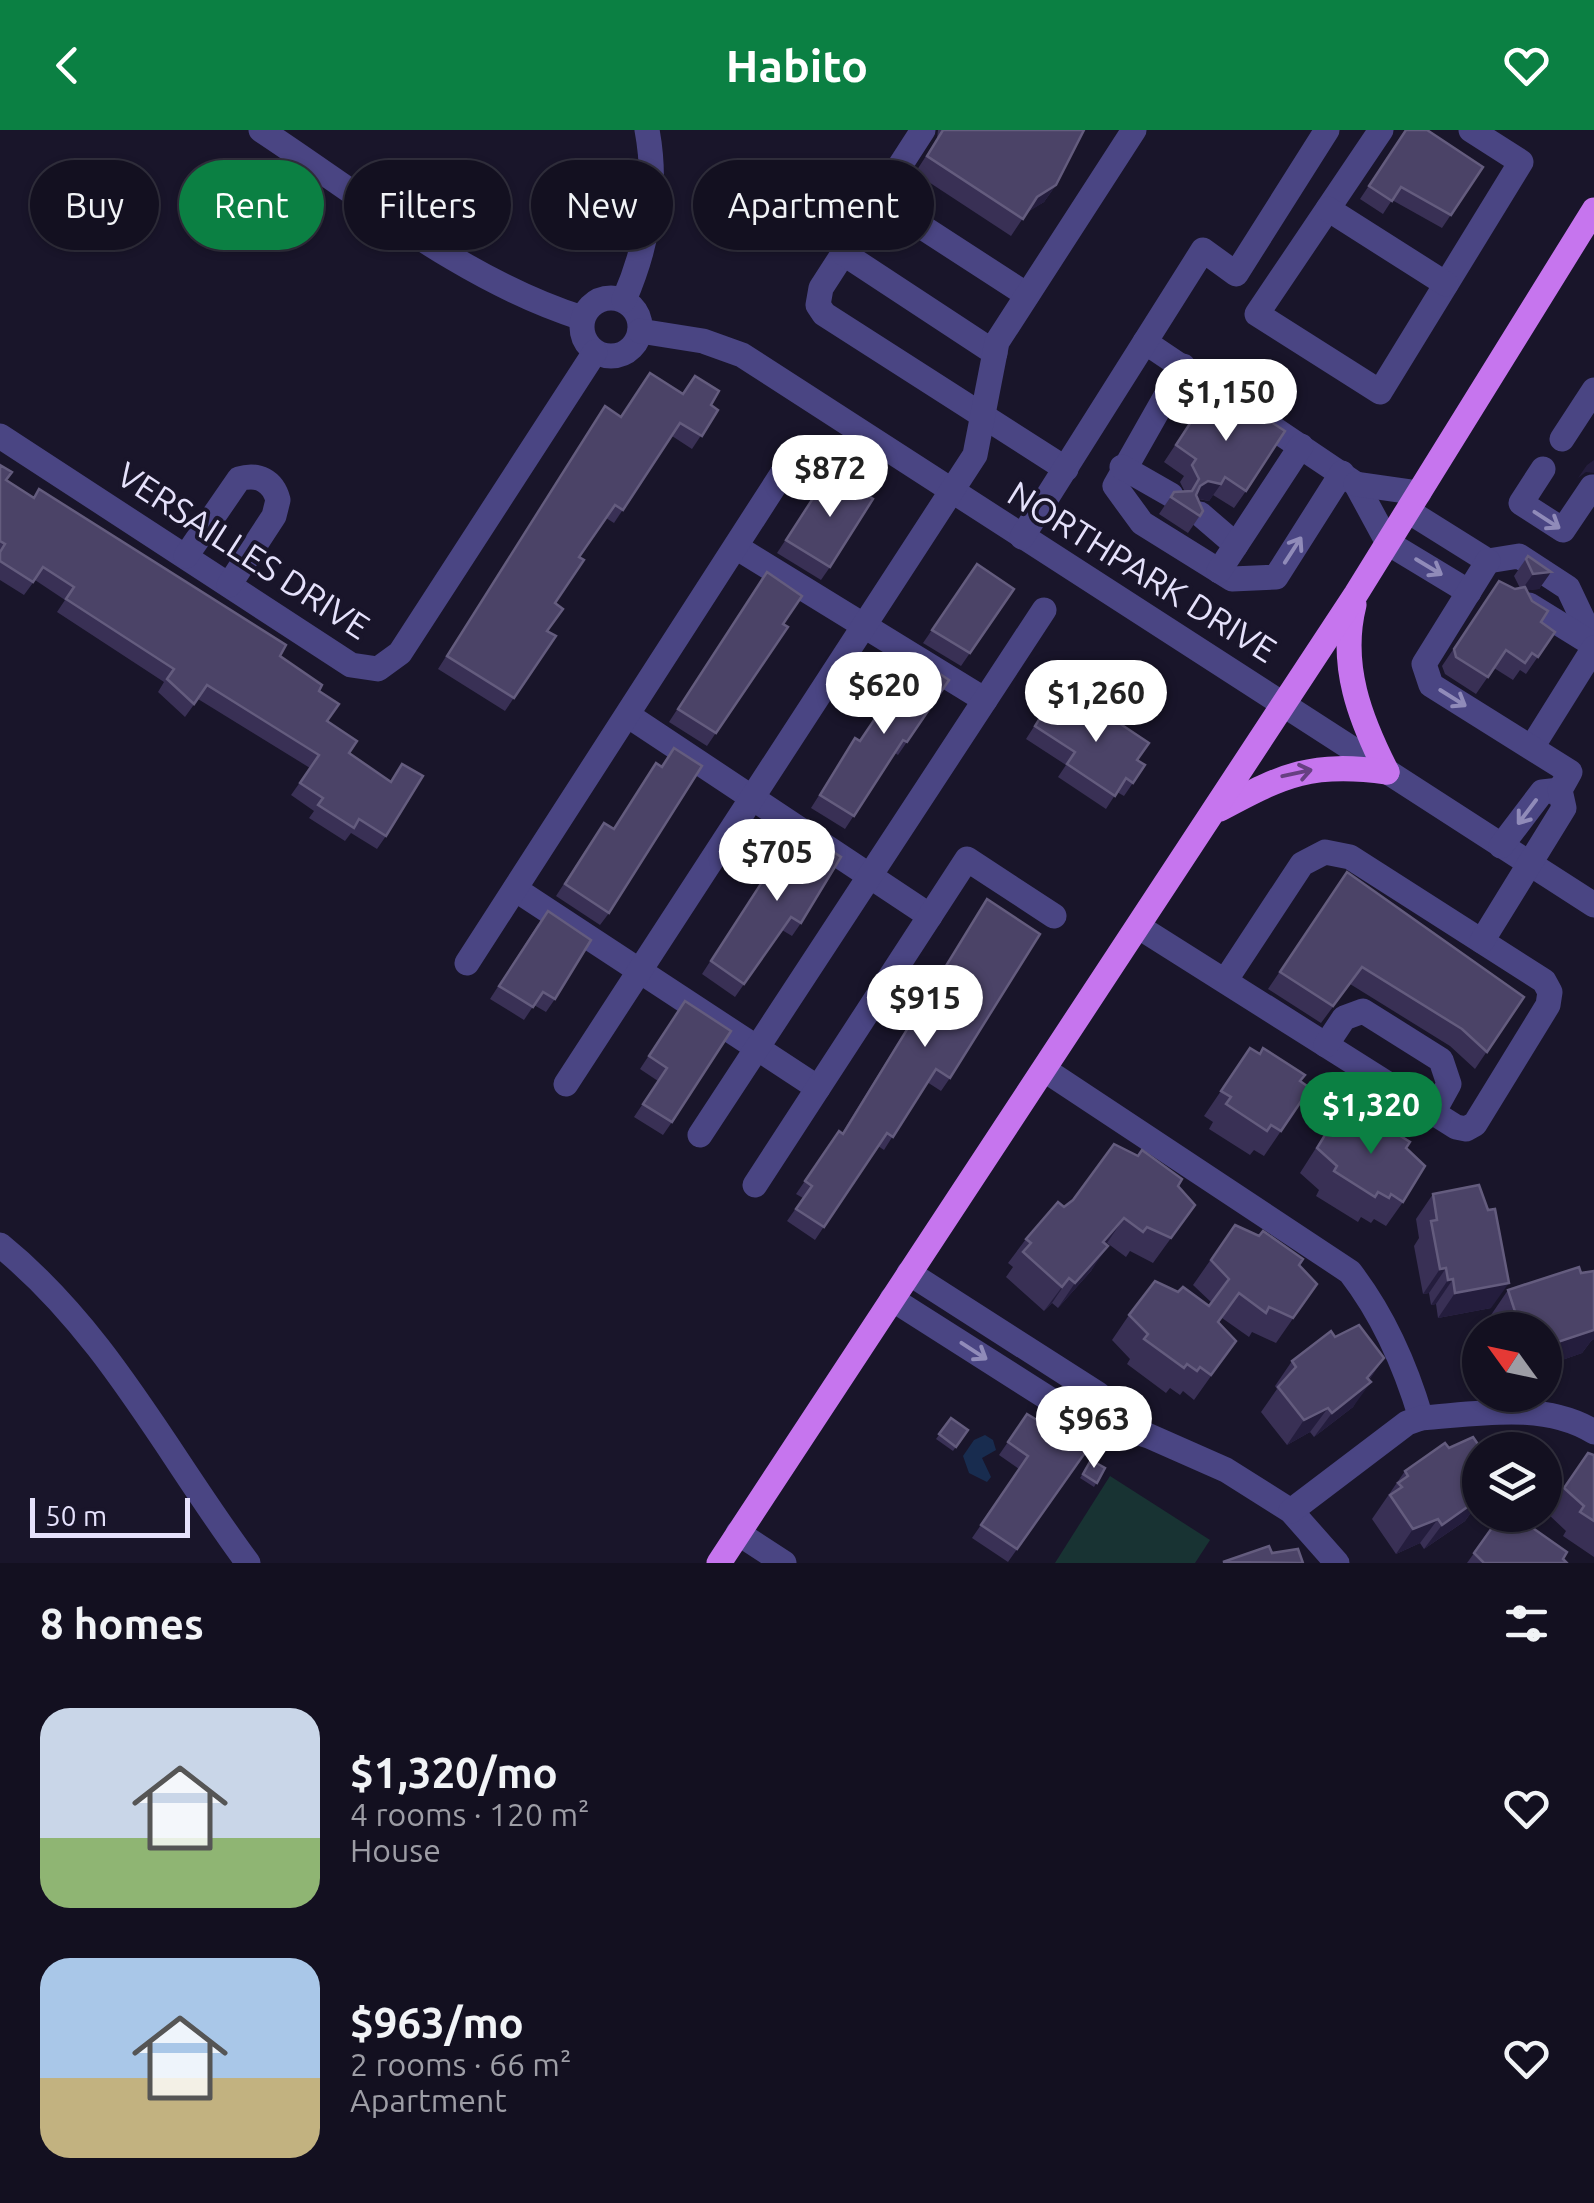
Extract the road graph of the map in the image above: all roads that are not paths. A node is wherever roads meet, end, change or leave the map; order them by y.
1 (261, 130) edge
2 (923, 130) edge
3 (1134, 130) edge
4 (1328, 130) edge
5 (1380, 130) edge
6 (1471, 130) edge
7 (651, 132) edge
8 (904, 160) edge
9 (1328, 208) junction
10 (1594, 210) edge
11 (934, 235) edge
12 (1586, 240) edge
13 (845, 250) edge
14 (843, 253) junction
15 (1236, 274) junction
16 (1446, 284) junction
17 (1027, 295) junction
18 (1270, 296) junction
19 (624, 300) junction
20 (582, 318) junction
21 (640, 331) junction
22 (1145, 342) junction
23 (594, 352) junction
24 (995, 353) junction
25 (1183, 366) junction
26 (1594, 390) edge
27 (983, 415) junction
28 (0, 436) edge
29 (1562, 440) dead end
30 (1301, 446) junction
31 (793, 457) dead end
32 (1066, 468) junction
33 (1122, 468) junction
34 (1543, 469) dead end
35 (1349, 479) junction
36 (1592, 487) dead end
37 (952, 492) junction
38 (1169, 500) edge
39 (1414, 502) junction
40 (1022, 537) junction
41 (1388, 543) junction
42 (736, 547) junction
43 (186, 556) junction
44 (1219, 571) junction
45 (1479, 576) junction
46 (229, 585) junction
47 (1505, 590) edge
48 (1356, 594) junction
49 (1529, 605) edge
50 (1044, 610) dead end
51 (865, 626) junction
52 (1594, 646) edge
53 (986, 700) junction
54 (1285, 704) junction
55 (629, 716) junction
56 (1532, 747) junction
57 (1387, 772) junction
58 (1560, 790) junction
59 (753, 798) junction
60 (1216, 811) junction
61 (1501, 846) junction
62 (1530, 864) junction
63 (871, 877) junction
64 (515, 888) junction
65 (1594, 905) edge
66 (930, 916) junction
67 (1054, 916) dead end
68 (1139, 926) junction
69 (1482, 942) junction
70 (466, 963) dead end
71 (641, 970) junction
72 (1224, 981) junction
73 (1326, 1045) junction
74 (758, 1047) junction
75 (1045, 1070) junction
76 (566, 1084) dead end
77 (818, 1088) junction
78 (1433, 1112) junction
79 (700, 1136) dead end
80 (754, 1186) dead end
81 (0, 1245) edge
82 (909, 1273) junction
83 (892, 1299) junction
84 (1421, 1418) junction
85 (1594, 1432) edge
86 (1149, 1436) junction
87 (1291, 1512) junction
88 (738, 1533) junction
89 (248, 1563) edge
90 (718, 1563) edge
91 (784, 1563) edge
92 (1337, 1563) edge

1 - 20 street
2 - 8 street
3 - 17 street
4 - 15 street
5 - 9 street
6 - 16 street
7 - 19 street
9 - 16 street
9 - 18 street
10 - 12 main road
11 - 17 street
12 - 39 main road
13 - 14 street
14 - 24 street
14 - 27 street
15 - 18 street
15 - 22 street
16 - 18 street
17 - 24 street
19 - 20 street
19 - 21 street
20 - 23 street
21 - 23 street
21 - 37 street, NORTHPARK DRIVE
22 - 25 street
22 - 32 street
23 - 46 street, VERSAILLES DRIVE
24 - 27 street
25 - 30 street
25 - 33 street
26 - 29 street
27 - 32 street
27 - 37 street
28 - 43 street, VERSAILLES DRIVE
30 - 35 street
30 - 44 street
31 - 42 street
32 - 40 street
33 - 38 street
33 - 44 street
34 -> 36 street
35 - 39 street
35 - 41 street
44 -> 35 street
37 - 40 street, NORTHPARK DRIVE
37 - 51 street
39 - 41 main road
39 - 45 street
40 - 54 street, NORTHPARK DRIVE
41 -> 45 street
41 - 48 main road
42 - 51 street
42 - 55 street
43 - 46 street, VERSAILLES DRIVE
43 - 46 street
45 - 47 street
45 - 52 street
45 -> 56 street
48 - 54 main road
48 - 57 main road
49 - 52 street
50 - 53 street
51 - 53 street
51 - 59 street
52 - 56 street
53 - 63 street
54 - 57 street, NORTHPARK DRIVE
54 - 60 main road
55 - 59 street
55 - 64 street
56 - 58 street
60 -> 57 main road
57 - 61 street, NORTHPARK DRIVE
58 -> 61 street
58 - 62 street
59 - 63 street
59 - 71 street
60 - 68 main road
61 - 62 street, NORTHPARK DRIVE
62 - 65 street, NORTHPARK DRIVE
62 - 69 street
63 - 66 street
63 - 74 street
64 - 70 street
64 - 71 street
66 - 67 street
66 - 77 street
68 - 72 street
68 - 75 main road
69 - 72 street
69 - 78 street
71 - 74 street
71 - 76 street
72 - 73 street
73 - 78 street
73 - 78 street
74 - 77 street
74 - 79 street
75 - 82 main road
75 - 84 street
77 - 80 street
81 - 89 street
82 - 83 main road
82 - 86 street
83 -> 86 street
83 - 88 main road
84 - 85 street
84 - 87 street
86 - 87 street
87 - 92 street
88 - 90 main road
88 - 91 street

